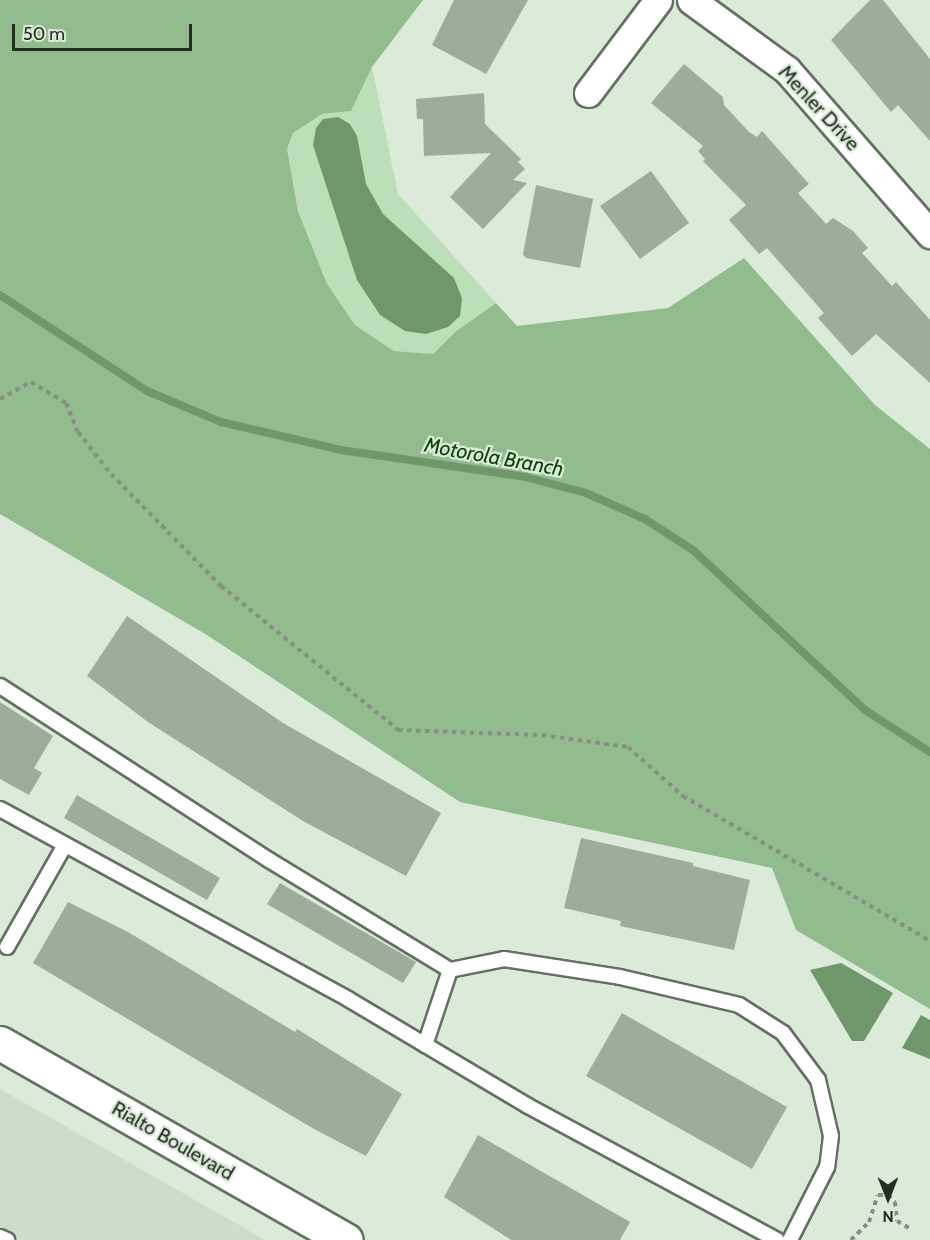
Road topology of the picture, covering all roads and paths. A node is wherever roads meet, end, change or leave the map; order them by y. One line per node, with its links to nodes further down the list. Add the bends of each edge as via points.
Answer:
1 (658, 0): 3 (street)
2 (691, 0): 4 (street, Menler Drive, via 786,70)
3 (588, 93)
4 (930, 234)
5 (0, 399): 9 (path, via 31,382 66,402 78,432 111,474 221,586 398,730 543,735 628,747 682,796)
6 (0, 686): 11 (lane, via 269,860)
7 (0, 809): 8 (lane)
8 (65, 845): 10 (lane); 13 (lane)
9 (930, 941)
10 (7, 948)
11 (450, 970): 13 (lane); 19 (lane, via 504,959 620,977 739,1005 783,1033 818,1080 831,1136 827,1167)
12 (0, 1043): 17 (street, Rialto Boulevard)
13 (425, 1045): 18 (lane, via 538,1112)
14 (911, 1229): 20 (path, via 897,1221 895,1202 878,1195 872,1205 872,1217)
15 (0, 1237): 16 (lane)
16 (7, 1240)
17 (346, 1240)
18 (777, 1240)
19 (790, 1240)
20 (851, 1240)

